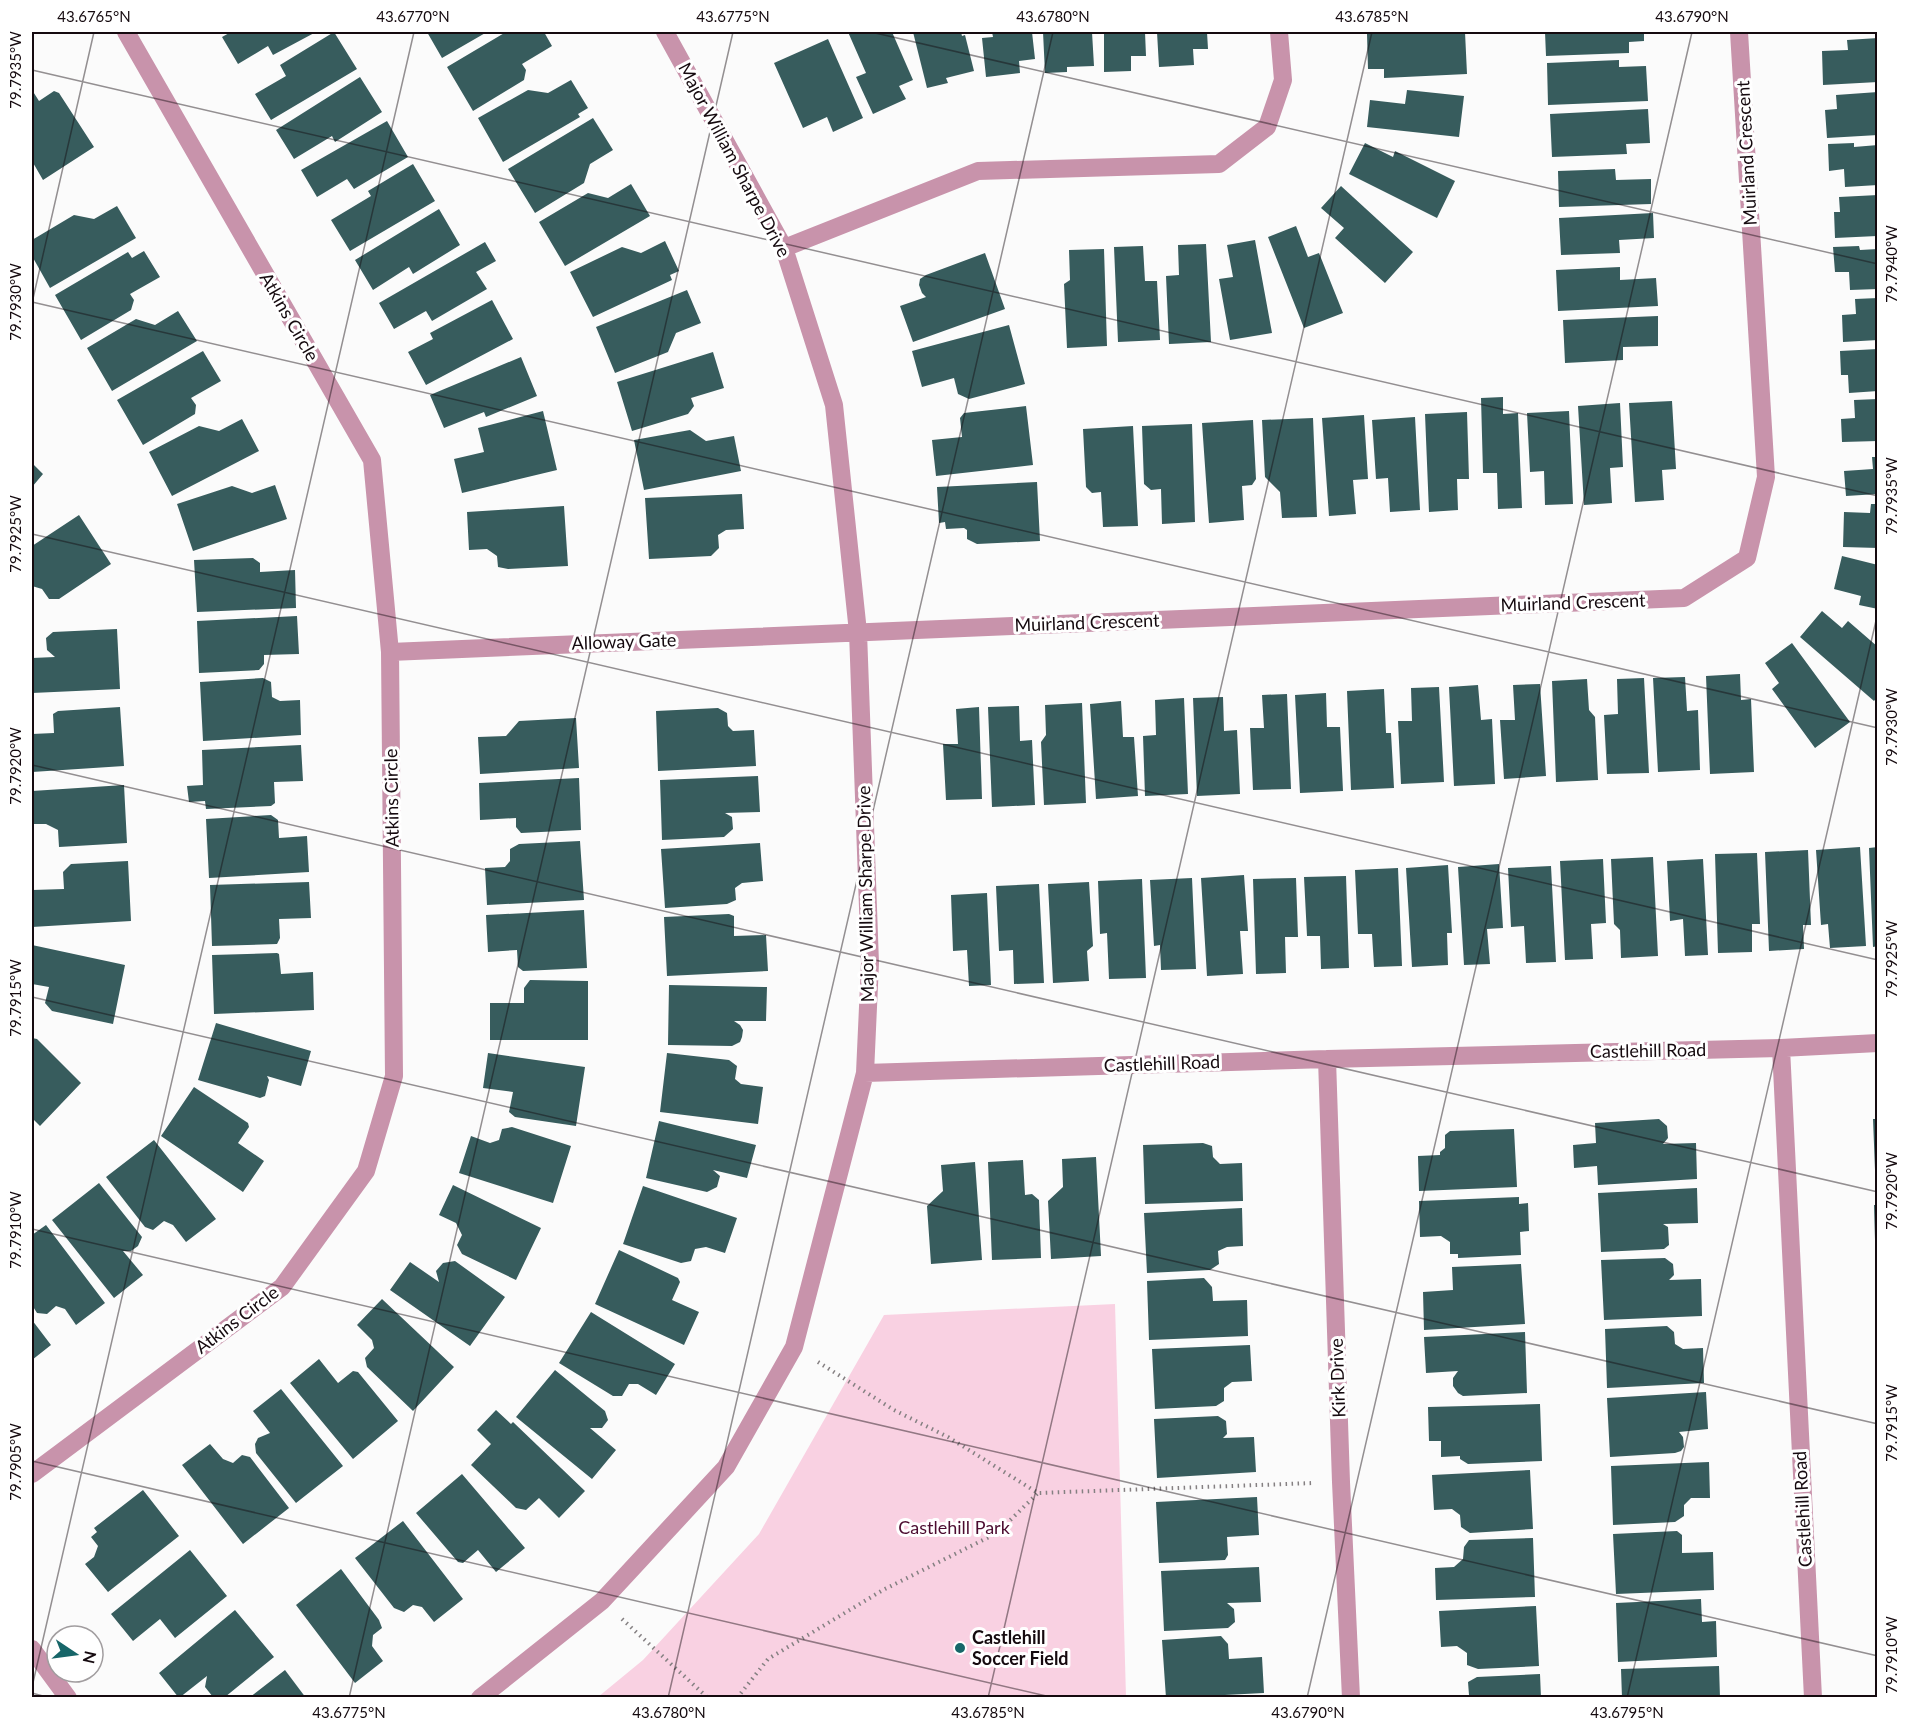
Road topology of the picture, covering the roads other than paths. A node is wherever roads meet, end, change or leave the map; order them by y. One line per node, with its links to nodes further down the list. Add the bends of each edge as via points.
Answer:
1 (126, 32): 7 (street, Atkins Circle, via 372,460)
2 (665, 32): 5 (street, Major William Sharpe Drive)
3 (1279, 32): 5 (street, via 1283,80 1267,127 1219,164 978,171)
4 (1740, 32): 6 (street, Muirland Crescent, via 1766,477 1747,558 1684,598)
5 (784, 248): 6 (street, Major William Sharpe Drive, via 834,405)
6 (858, 632): 7 (street, Alloway Gate); 11 (street, Major William Sharpe Drive, via 870,963)
7 (390, 652): 12 (street, Atkins Circle, via 394,1076 366,1171 282,1287)
8 (1878, 1043): 9 (street)
9 (1781, 1048): 10 (street, Castlehill Road); 17 (street, Castlehill Road)
10 (1327, 1059): 11 (street, Castlehill Road); 16 (street, Kirk Drive)
11 (865, 1073): 15 (street, Major William Sharpe Drive, via 794,1347 726,1467 602,1601)
12 (32, 1474)
13 (32, 1649): 14 (street)
14 (68, 1698)
15 (480, 1698)
16 (1351, 1698)
17 (1813, 1698)

